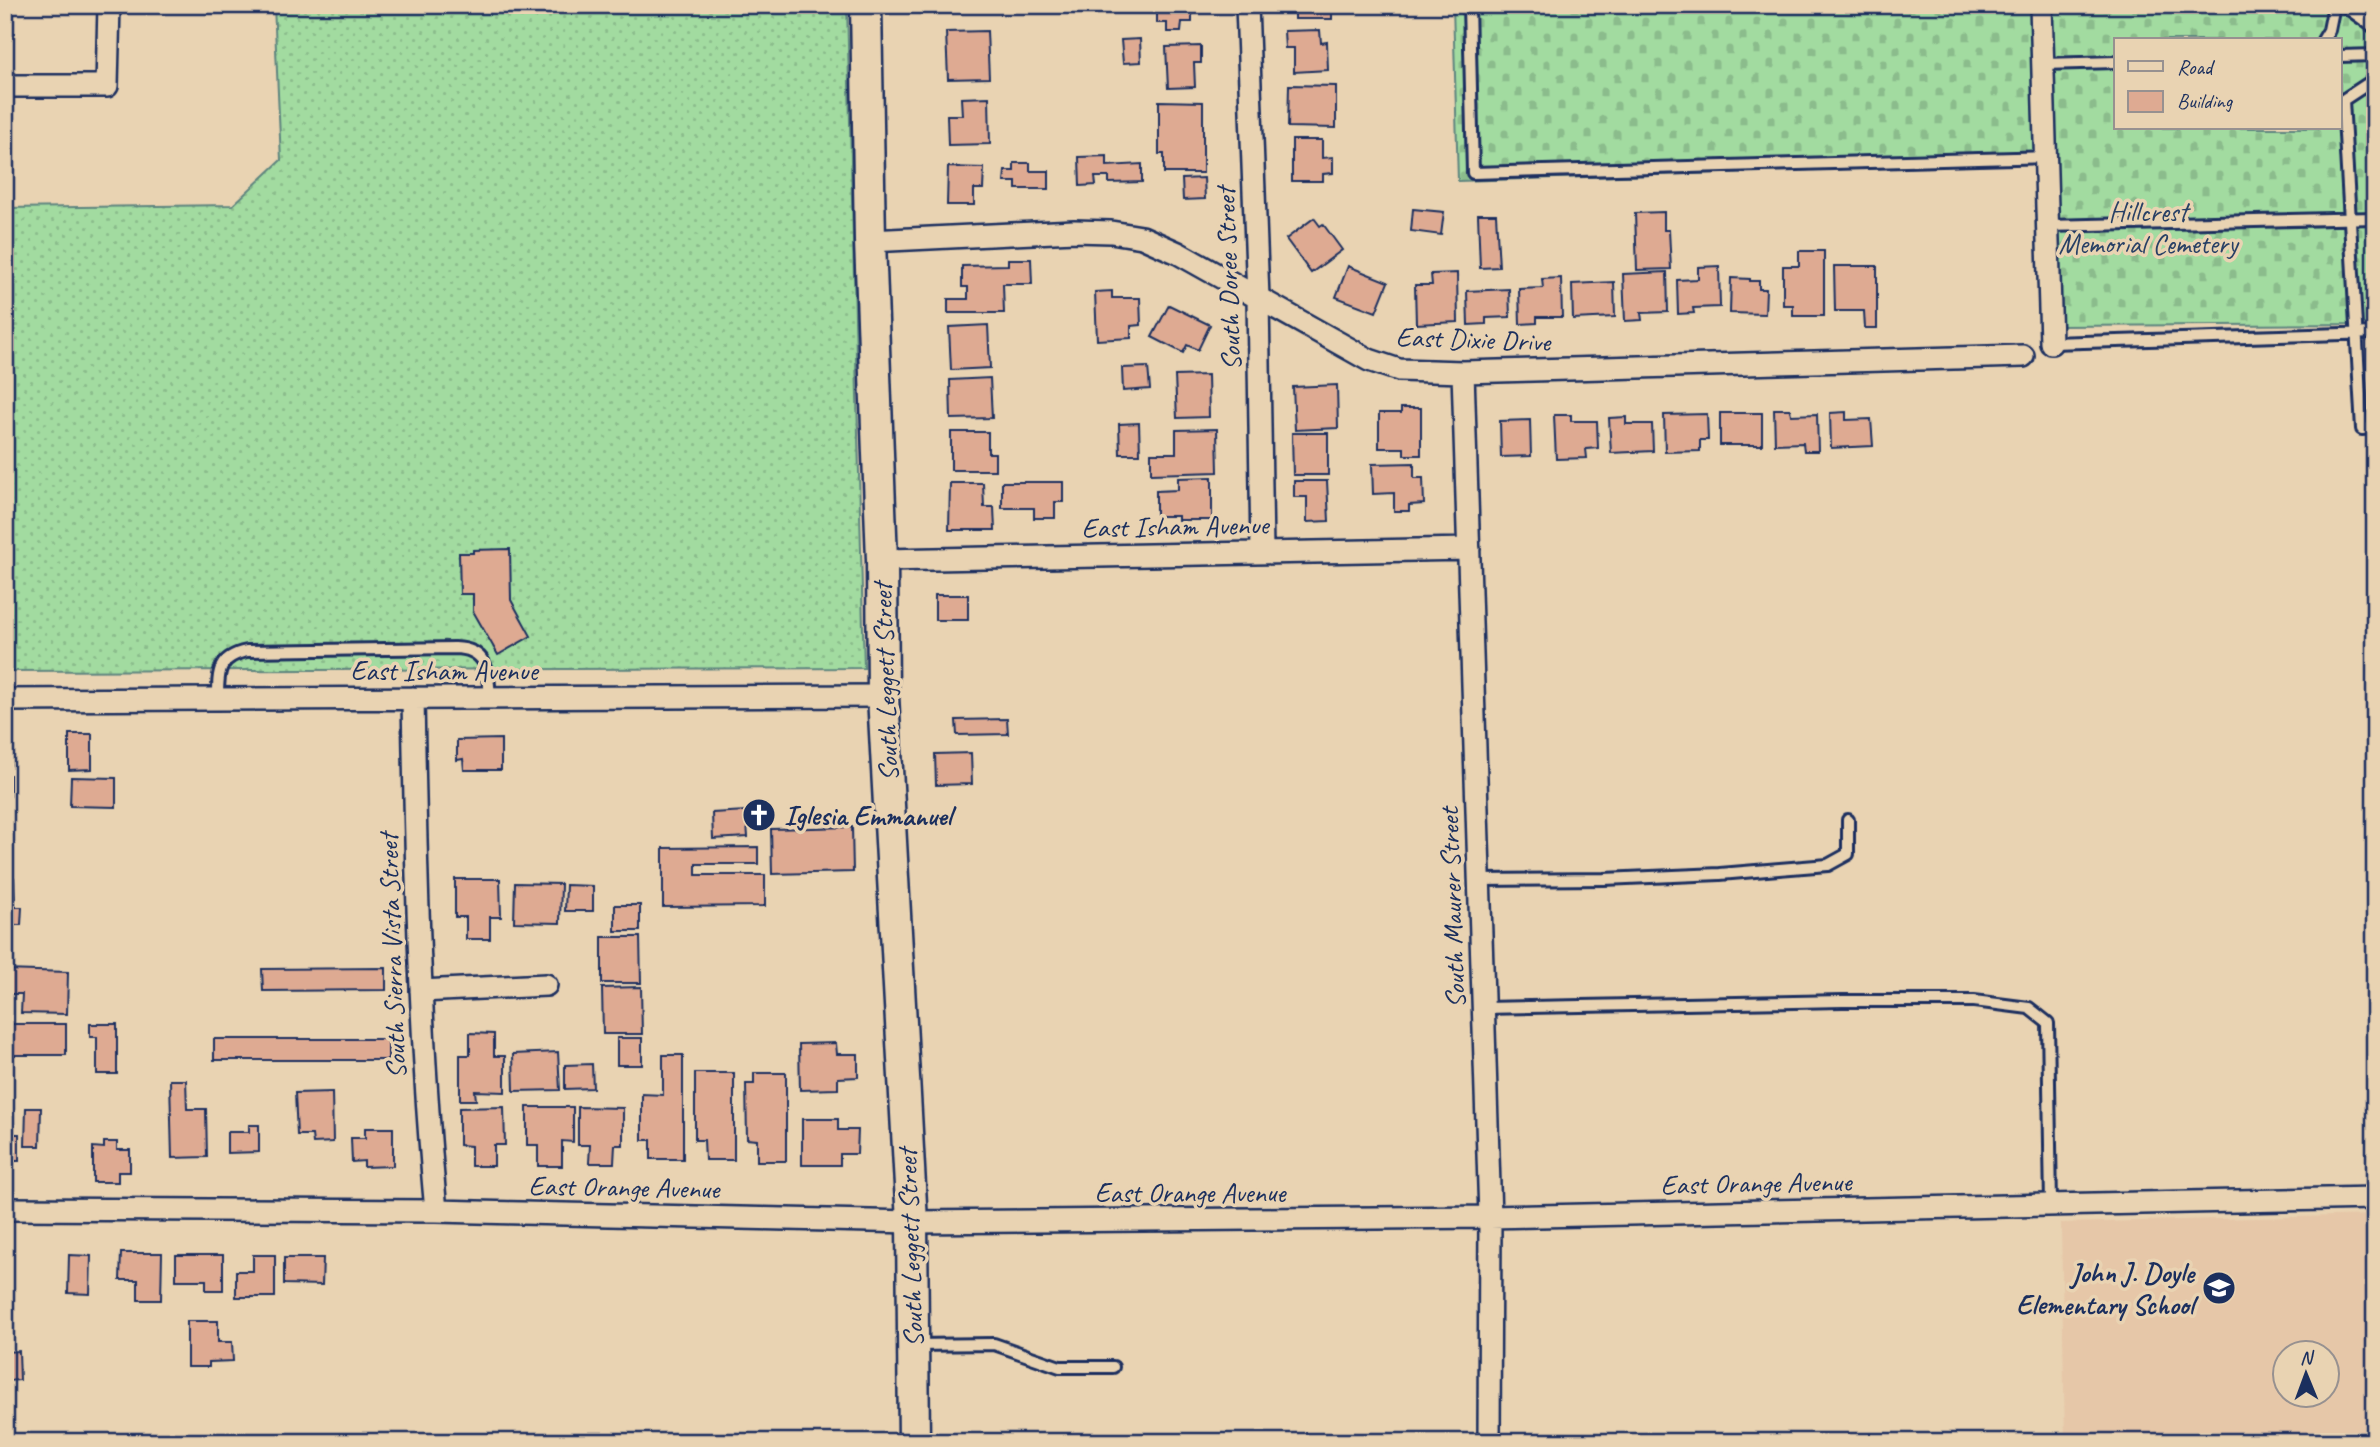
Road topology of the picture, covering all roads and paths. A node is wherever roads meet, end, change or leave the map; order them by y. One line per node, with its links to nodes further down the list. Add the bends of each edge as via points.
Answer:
1 (109, 5): 15 (street, via 107,86)
2 (866, 5): 22 (street, South Leggett Street)
3 (1247, 5): 23 (street, South Doree Street)
4 (1469, 5): 18 (lane, via 1473,173)
5 (2041, 5): 13 (street)
6 (2334, 5): 9 (lane)
7 (2343, 5): 8 (lane)
8 (2375, 28)
9 (2324, 38)
10 (2375, 55): 11 (lane)
11 (2342, 56)
12 (2114, 62): 13 (lane)
13 (2044, 64): 18 (street)
14 (2375, 79): 16 (lane)
15 (5, 86)
16 (2342, 97)
17 (2342, 115): 20 (lane)
18 (2047, 157): 21 (street)
19 (2375, 218): 20 (lane)
20 (2348, 219): 21 (lane); 25 (lane)
21 (2048, 226): 26 (street)
22 (870, 241): 23 (street, East Dixie Drive, via 1111,232 1142,237 1178,253); 32 (street, South Leggett Street)
23 (1258, 298): 28 (street, East Dixie Drive, via 1369,360 1399,370); 31 (street, South Doree Street)
24 (2375, 333): 25 (lane)
25 (2355, 334): 26 (lane); 29 (lane, via 2361,429)
26 (2051, 343)
27 (2023, 356): 28 (street, East Dixie Drive)
28 (1462, 372): 30 (street, South Maurer Street)
29 (2375, 429)
30 (1469, 549): 31 (street, East Isham Avenue); 39 (street, South Maurer Street)
31 (1262, 552): 32 (street, East Isham Avenue)
32 (882, 560): 33 (street, South Leggett Street)
33 (883, 696): 35 (street, East Isham Avenue); 48 (street, South Leggett Street)
34 (413, 698): 35 (street, East Isham Avenue); 36 (street, East Isham Avenue); 41 (street, South Sierra Vista Street)
35 (490, 698): 36 (lane, via 483,659 470,649 455,648 232,654 218,676)
36 (218, 699): 37 (street, East Isham Avenue)
37 (5, 700)
38 (1848, 820): 39 (lane, via 1848,854 1828,865 1604,879)
39 (1479, 880): 42 (street, South Maurer Street)
40 (546, 985): 41 (street)
41 (421, 991): 46 (street, South Sierra Vista Street)
42 (1483, 1008): 44 (lane, via 1856,1000 1974,1001 2029,1008 2048,1023); 47 (street, South Maurer Street)
43 (2375, 1198): 44 (street, East Orange Avenue)
44 (2051, 1205): 47 (street, East Orange Avenue)
45 (5, 1209): 46 (street, East Orange Avenue)
46 (436, 1211): 48 (street, East Orange Avenue)
47 (1490, 1217): 48 (street, East Orange Avenue); 52 (street, South Maurer Street)
48 (912, 1222): 49 (street, South Leggett Street)
49 (914, 1345): 50 (lane, via 994,1344 1060,1367); 51 (street, South Leggett Street)
50 (1113, 1367)
51 (914, 1442)
52 (1489, 1442)

